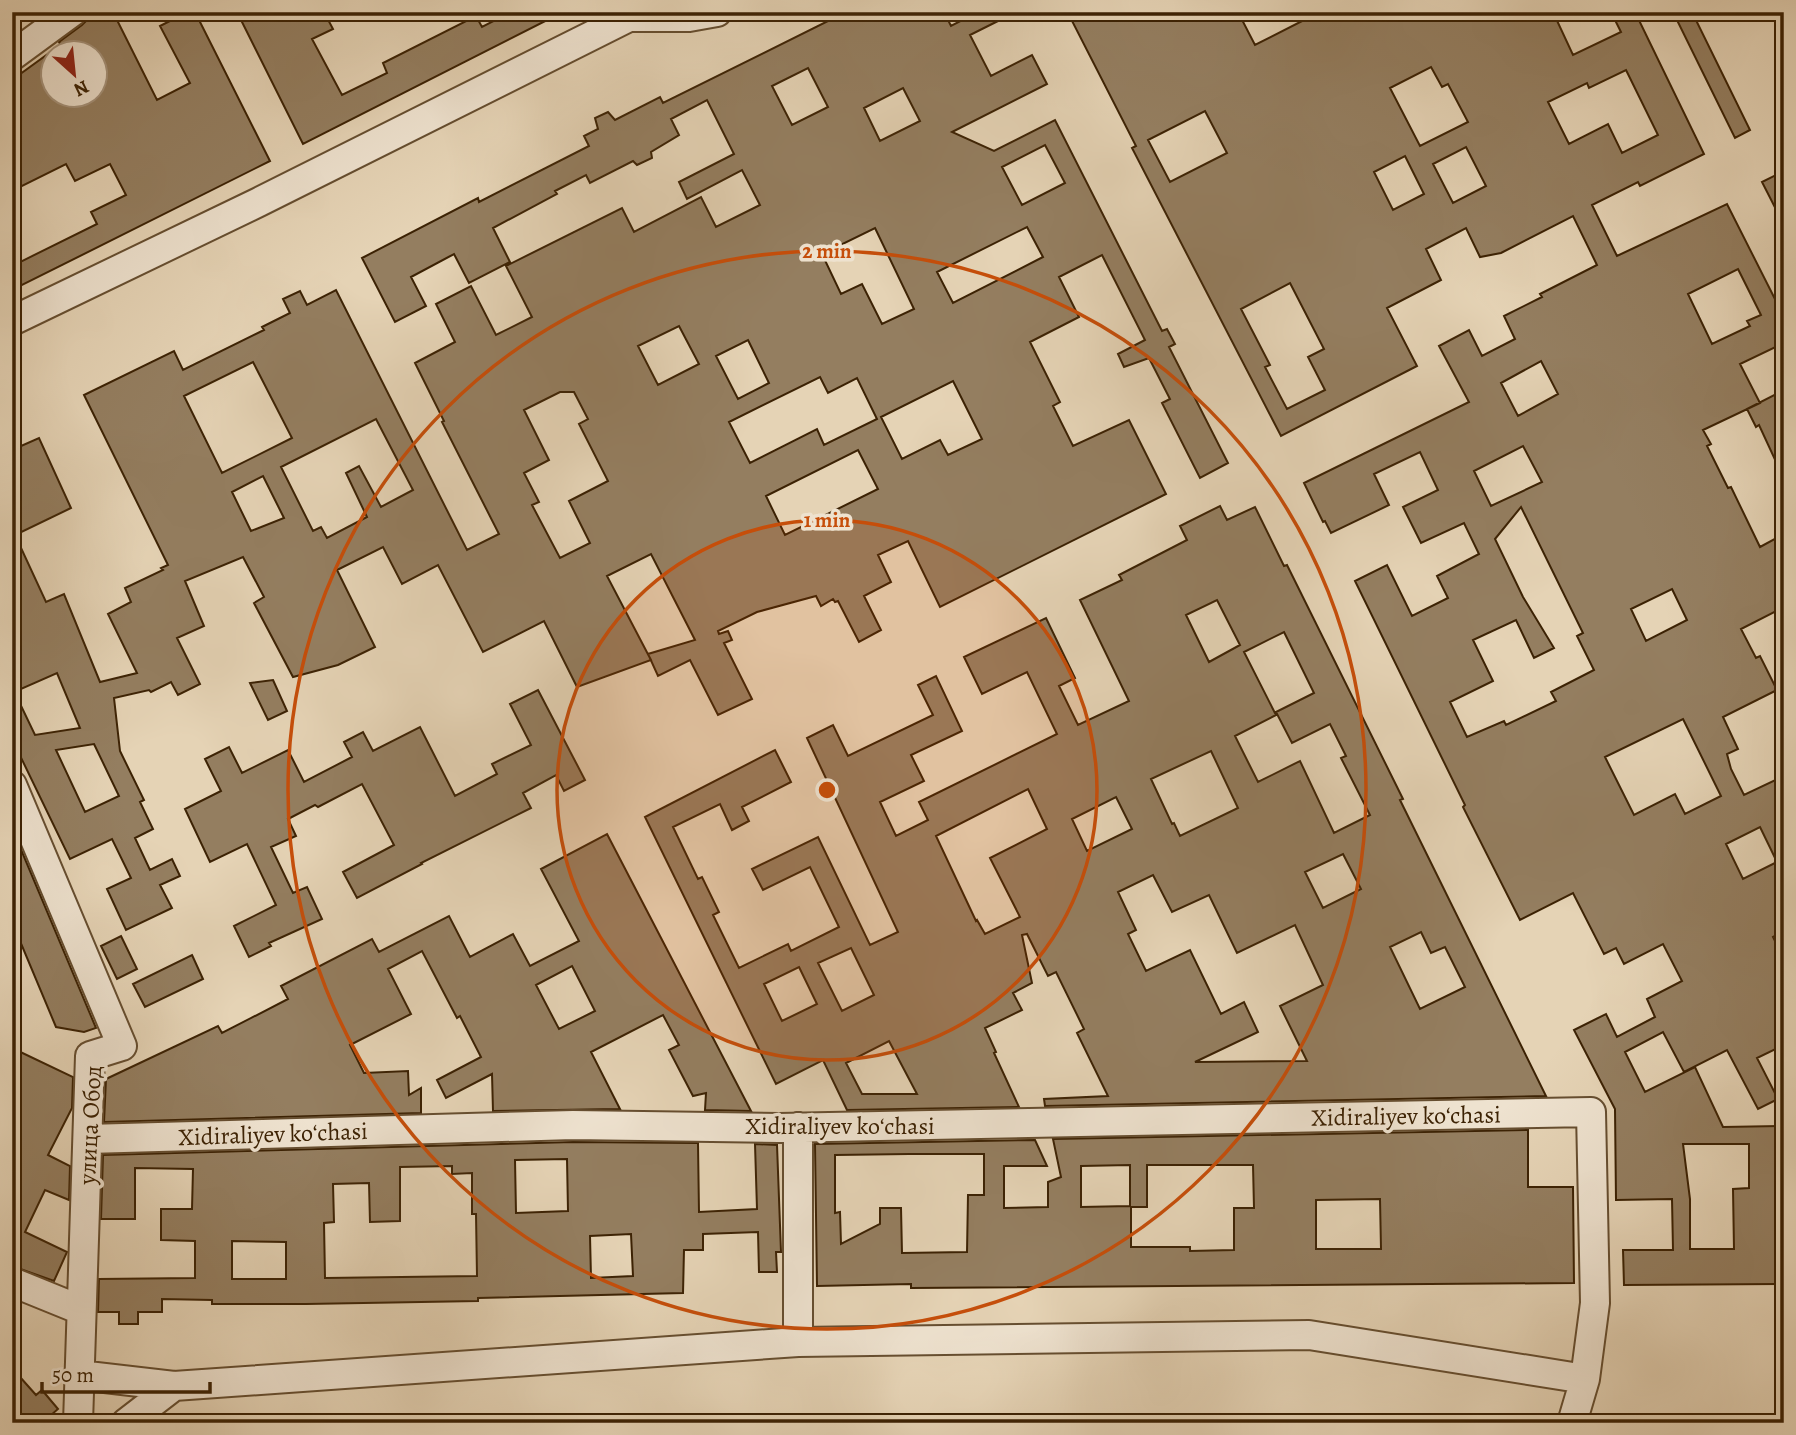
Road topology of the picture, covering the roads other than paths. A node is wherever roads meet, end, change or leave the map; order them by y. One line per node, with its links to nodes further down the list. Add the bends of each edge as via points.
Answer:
1 (72, 12): 3 (street)
2 (717, 12): 4 (street, via 629,17)
3 (12, 56)
4 (12, 321)
5 (12, 785): 7 (street, улица Обод, via 122,1046 90,1056)
6 (798, 1127): 7 (street, Xidiraliyev koʻchasi, via 573,1125); 10 (street); 12 (street, Xidiraliyev koʻchasi, via 1591,1112 1595,1303)
7 (88, 1139): 9 (street, улица Обод)
8 (12, 1282): 9 (street)
9 (81, 1310): 11 (street, улица Обод)
10 (798, 1342): 12 (street, via 1309,1335); 13 (street)
11 (79, 1375): 13 (street); 14 (street, улица Обод)
12 (1585, 1378): 16 (street)
13 (174, 1386): 15 (street)
14 (78, 1423)
15 (125, 1423)
16 (1572, 1423)

